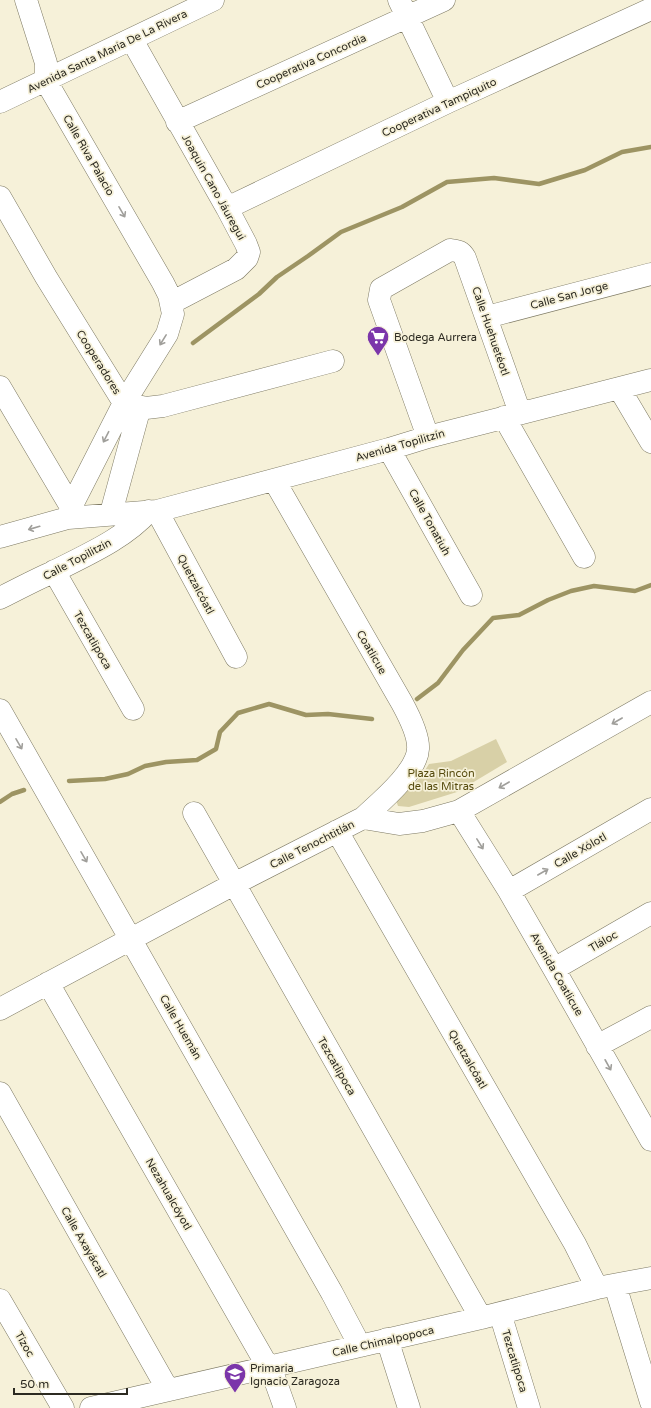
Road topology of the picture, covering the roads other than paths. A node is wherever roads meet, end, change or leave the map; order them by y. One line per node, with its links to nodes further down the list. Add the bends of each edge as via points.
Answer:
1 (26, 0): 8 (street, Calle Riva Palacio, via 46,63)
2 (213, 0): 4 (street, Avenida Santa María De La Rivera)
3 (444, 0): 5 (street, Cooperativa Concordia)
4 (185, 6): 7 (street, Avenida Santa María De La Rivera)
5 (403, 9): 10 (street); 11 (street, Cooperativa Concordia)
6 (651, 9): 10 (street, Cooperativa Tampiquito)
7 (132, 40): 8 (street, Avenida Santa María De La Rivera); 11 (street, Joaquín Cano Jáuregui)
8 (46, 81): 9 (street, Avenida Santa María De La Rivera); 15 (street, Calle Riva Palacio, one-way to 15, via 163,283)
9 (0, 102)
10 (448, 102): 13 (street, Cooperativa Tampiquito)
11 (177, 122): 13 (street, Joaquín Cano Jáuregui)
12 (0, 197): 21 (street, Cooperadores, via 46,277)
13 (227, 208): 15 (street, Joaquín Cano Jáuregui, via 246,244 249,252 247,258 236,269)
14 (651, 274): 16 (street, Calle San Jorge)
15 (171, 303): 21 (street, one-way to 21, via 173,314 167,334)
16 (487, 317): 22 (street, Calle Huehuetéotl); 23 (street, Calle Huehuetéotl, via 465,258 458,251 450,250 381,289 379,300)
17 (333, 361): 21 (street, via 163,406 152,408)
18 (651, 380): 20 (street, Avenida Topilitzín)
19 (0, 387): 28 (street)
20 (619, 388): 22 (street, Avenida Topilitzín); 24 (street)
21 (132, 405): 28 (street, one-way to 28); 29 (street)
22 (512, 415): 23 (street, Avenida Topilitzín); 31 (street, Calle Huehuetéotl)
23 (428, 437): 25 (street, Avenida Topilitzín)
24 (651, 442)
25 (389, 449): 26 (street, Avenida Topilitzín); 33 (street, Calle Tonatiuh)
26 (274, 480): 27 (street, Avenida Topilitzín); 42 (street, Coatlicue, via 402,702 414,730 418,749 415,761 397,785)
27 (153, 511): 29 (street, Avenida Topilitzín); 32 (street, Calle Topilitzin, via 116,538); 35 (street, Quetzalcóatl)
28 (70, 512): 29 (street, Avenida Topilitzín); 30 (street, Avenida Topilitzín, one-way to 30)
29 (111, 514)
30 (0, 537)
31 (584, 557)
32 (54, 571): 34 (street, Calle Topilitzin); 37 (street, Tezcatlipoca)
33 (471, 595)
34 (0, 598)
35 (236, 657)
36 (651, 702): 40 (street, Calle Tenochtitlán, one-way to 40)
37 (133, 709)
38 (0, 710): 47 (street, Calle Huemán, one-way to 47)
39 (651, 809): 45 (street, Calle Xólotl, one-way to 39)
40 (459, 811): 42 (street, Calle Tenochtitlán, via 423,821 399,824); 45 (street, Avenida Coatlicue, one-way to 45)
41 (194, 813): 44 (street, Tezcatlipoca)
42 (363, 818): 43 (street, Calle Tenochtitlán)
43 (337, 831): 44 (street, Calle Tenochtitlán); 56 (street, Quetzalcóatl, via 575,1244)
44 (234, 884): 47 (street, Calle Tenochtitlán); 58 (street, Tezcatlipoca)
45 (509, 891): 48 (street, Avenida Coatlicue)
46 (651, 913): 48 (street, Tláloc)
47 (131, 939): 49 (street, Calle Tenochtitlán); 60 (street, Calle Huemán)
48 (554, 969): 52 (street, Avenida Coatlicue)
49 (48, 983): 50 (street, Calle Tenochtitlán); 61 (street, Nezahualcóyotl)
50 (0, 1009)
51 (651, 1017): 52 (street)
52 (598, 1046): 54 (street, Avenida Coatlicue, one-way to 54)
53 (0, 1093): 62 (street, Calle Axayácatl)
54 (648, 1130)
55 (651, 1278): 56 (street, Calle Chimalpopoca)
56 (606, 1287): 58 (street, Calle Chimalpopoca); 63 (street, Quetzalcóatl)
57 (0, 1300): 64 (street, Tízoc)
58 (491, 1316): 59 (street, Calle Chimalpopoca); 68 (street, Tezcatlipoca)
59 (387, 1339): 60 (street, Calle Chimalpopoca); 67 (street)
60 (360, 1346): 61 (street, Calle Chimalpopoca)
61 (268, 1367): 62 (street, Calle Chimalpopoca); 66 (street, Nezahualcóyotl)
62 (168, 1390): 65 (street, Calle Chimalpopoca)
63 (651, 1402)
64 (63, 1408)
65 (91, 1408)
66 (285, 1408)
67 (409, 1408)
68 (529, 1408)

